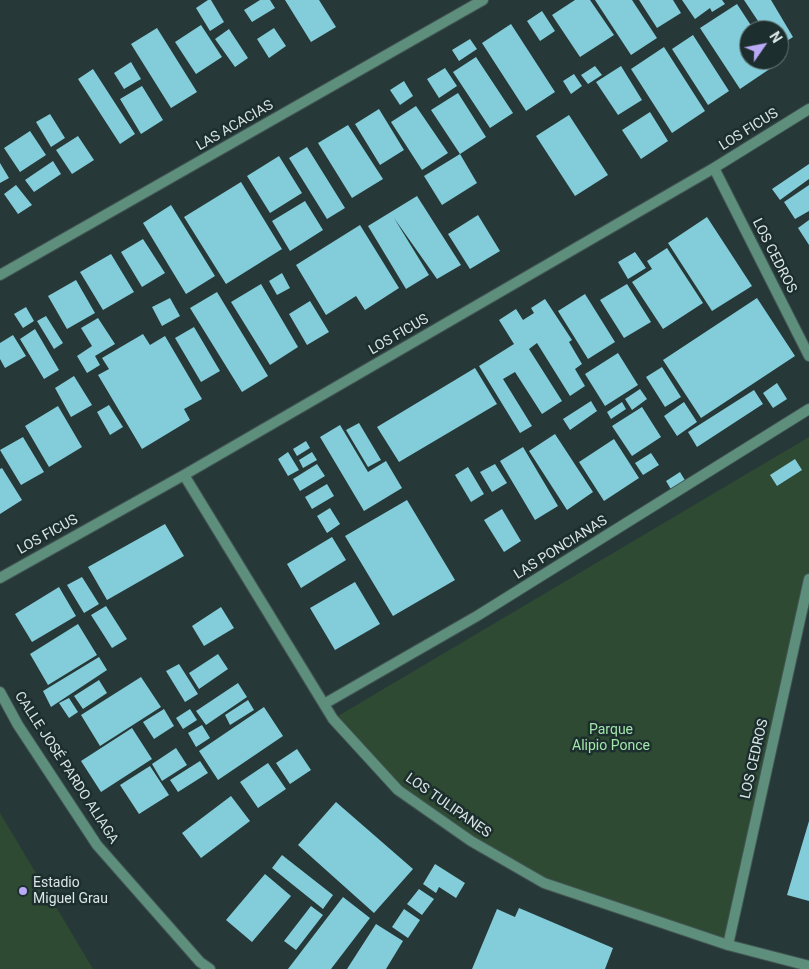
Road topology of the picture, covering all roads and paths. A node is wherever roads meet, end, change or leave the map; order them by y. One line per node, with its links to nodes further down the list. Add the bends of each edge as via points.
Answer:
1 (483, 0): 4 (street, LAS ACACIAS)
2 (809, 109): 3 (street, LOS FICUS)
3 (714, 168): 5 (street, LOS CEDROS); 7 (street, LOS FICUS)
4 (0, 276)
5 (809, 356)
6 (809, 409): 11 (street, LAS PONCIANAS, via 477,616)
7 (184, 475): 8 (street, LOS FICUS); 11 (street, LOS TULIPANES)
8 (0, 578)
9 (809, 579): 12 (street, LOS CEDROS)
10 (0, 692): 14 (street, CALLE JOSÉ PARDO ALIAGA, via 97,845 200,962)
11 (324, 704): 12 (street, LOS TULIPANES, via 333,719 398,790 471,841 544,883)
12 (728, 945): 13 (street, LOS TULIPANES)
13 (809, 966)
14 (210, 969)

